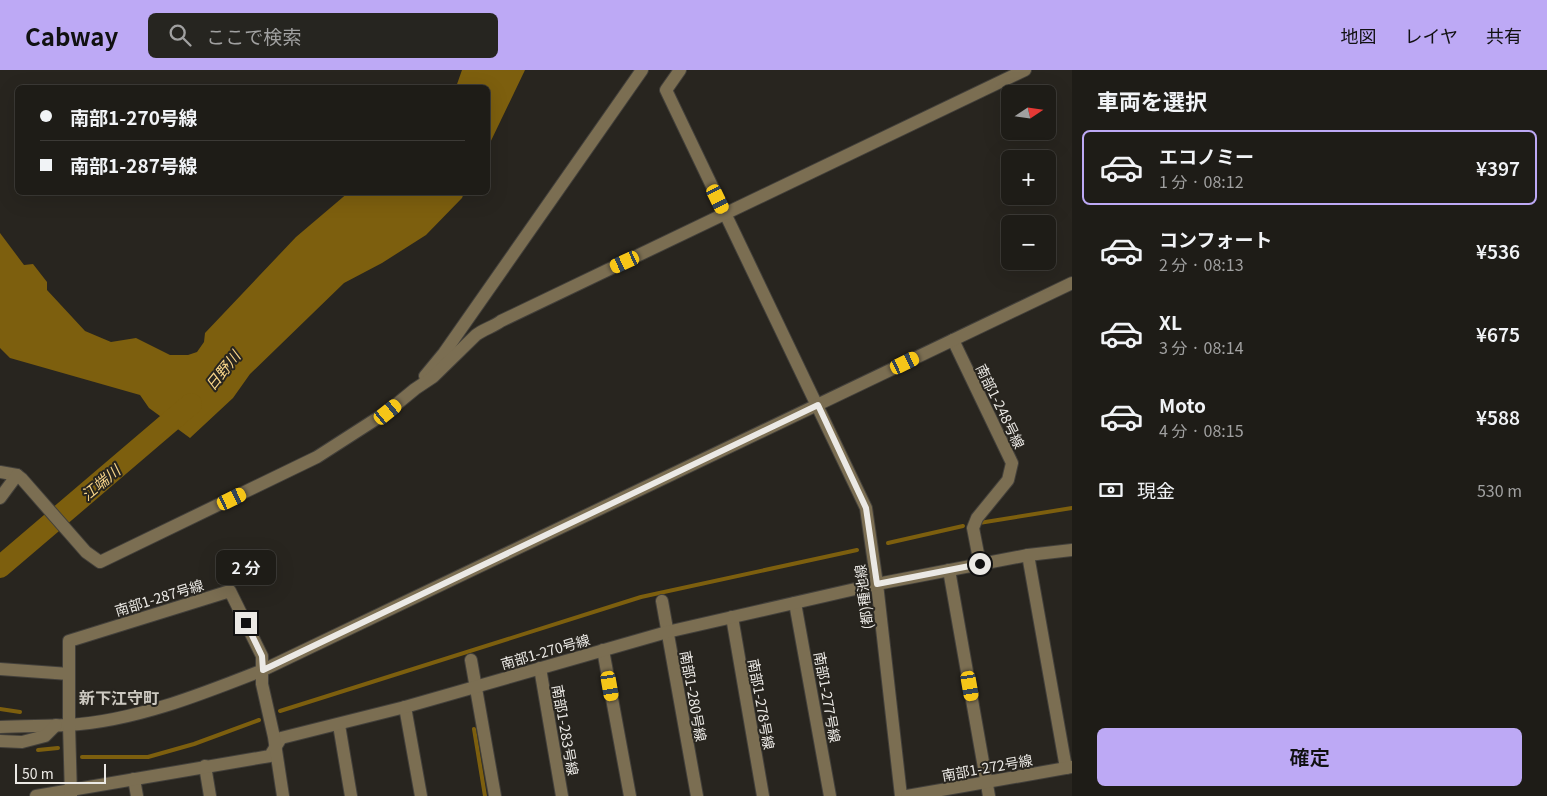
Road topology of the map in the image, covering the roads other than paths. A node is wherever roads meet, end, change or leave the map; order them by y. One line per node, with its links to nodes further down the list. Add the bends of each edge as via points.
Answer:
1 (642, 70): 7 (street)
2 (680, 70): 4 (street, (都)種池線, via 666,90)
3 (1025, 70): 4 (street)
4 (725, 214): 7 (street, via 484,330 434,378); 8 (street, (都)種池線)
5 (1072, 283): 6 (street)
6 (953, 340): 8 (street); 14 (street, 南部1-248号線, via 1012,463 1008,480 972,528)
7 (415, 389): 10 (street, via 388,412 317,457 100,562 86,552)
8 (818, 405): 16 (street, (都)種池線, via 866,508); 25 (street)
9 (0, 472): 10 (street)
10 (16, 475): 11 (street)
11 (0, 498)
12 (1072, 550): 13 (street, 南部1-270号線)
13 (1028, 555): 14 (street, 南部1-270号線); 36 (street)
14 (980, 564): 15 (street, 南部1-270号線)
15 (949, 570): 16 (street, 南部1-270号線); 38 (street)
16 (877, 584): 18 (street, 南部1-270号線); 52 (street, (都)種池線)
17 (662, 601): 20 (street, 南部1-280号線)
18 (795, 603): 19 (street, 南部1-270号線); 51 (street, 南部1-277号線)
19 (732, 617): 20 (street, 南部1-270号線); 50 (street, 南部1-278号線)
20 (668, 632): 21 (street, 南部1-270号線); 49 (street, 南部1-280号線)
21 (603, 650): 23 (street, 南部1-270号線); 48 (street)
22 (471, 660): 27 (street)
23 (540, 668): 27 (street, 南部1-270号線); 47 (street, 南部1-283号線)
24 (0, 669): 26 (street)
25 (263, 670): 26 (street, 南部1-287号線, via 262,656 230,591 69,641); 30 (street, via 166,706); 34 (street, 南部1-287号線, via 262,684)
26 (68, 674): 30 (street, 南部1-287号線)
27 (476, 687): 28 (street, 南部1-270号線); 46 (street)
28 (405, 707): 31 (street, 南部1-270号線); 45 (street)
29 (56, 725): 30 (street); 32 (street); 33 (street, via 45,736 22,742)
30 (69, 725): 39 (street, 南部1-287号線)
31 (339, 725): 34 (street, 南部1-270号線, via 281,738); 44 (street)
32 (0, 727)
33 (0, 741)
34 (275, 748): 35 (street, 南部1-270号線, via 270,756); 43 (street, 南部1-287号線)
35 (205, 766): 37 (street, 南部1-270号線); 42 (street)
36 (1069, 768): 38 (street, 南部1-272号線)
37 (134, 779): 39 (street, 南部1-270号線); 41 (street)
38 (987, 782): 53 (street, 南部1-272号線); 54 (street)
39 (71, 793): 40 (street, 南部1-270号線)
40 (36, 796)
41 (137, 796)
42 (210, 796)
43 (283, 796)
44 (351, 796)
45 (421, 796)
46 (495, 796)
47 (562, 796)
48 (630, 796)
49 (696, 796)
50 (763, 796)
51 (830, 796)
52 (901, 796)
53 (907, 796)
54 (989, 796)

